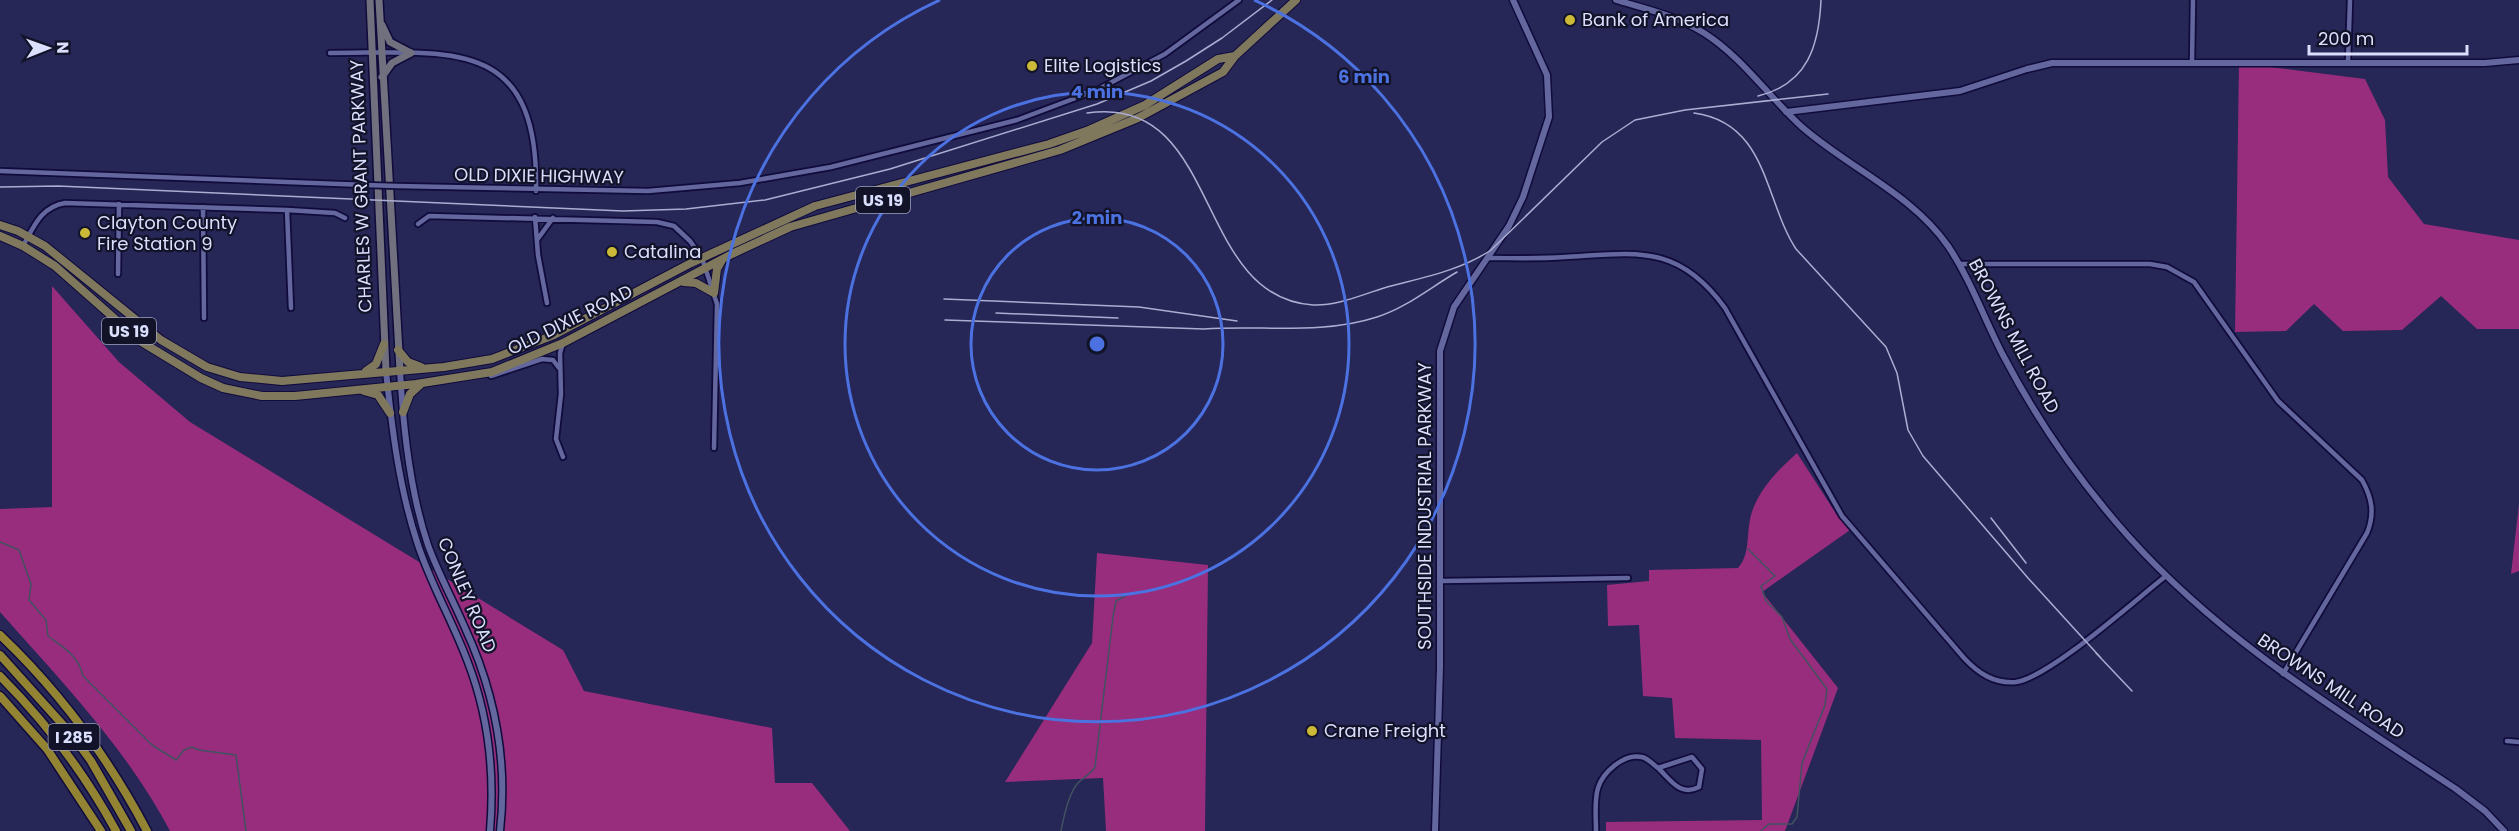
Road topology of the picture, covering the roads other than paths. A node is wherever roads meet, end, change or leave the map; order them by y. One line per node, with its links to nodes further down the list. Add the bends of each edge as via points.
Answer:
1 (369, 0): 11 (main road, CHARLES W GRANT PARKWAY)
2 (379, 0): 9 (main road, CHARLES W GRANT PARKWAY)
3 (1239, 0): 21 (street, OLD DIXIE HIGHWAY, via 1165,54 1126,76 1017,120 865,160 740,183 648,191)
4 (1296, 0): 14 (main road, US 19)
5 (1513, 0): 35 (street, SOUTHSIDE INDUSTRIAL PARKWAY, via 1548,75 1549,117 1521,200)
6 (1616, 0): 19 (street, BROWNS MILL ROAD, via 1670,16 1705,33 1724,47)
7 (2193, 0): 16 (street)
8 (2350, 0): 17 (street)
9 (380, 19): 12 (main road, CHARLES W GRANT PARKWAY); 13 (main road, via 390,42)
10 (330, 53): 11 (street)
11 (370, 53): 12 (street); 45 (main road, CHARLES W GRANT PARKWAY)
12 (381, 53): 13 (street); 18 (main road, CHARLES W GRANT PARKWAY)
13 (411, 53): 18 (main road, via 392,63); 21 (street, via 471,59 492,70 514,90 531,127)
14 (1235, 56): 34 (main road, OLD DIXIE ROAD / US 19, via 1218,59 1145,105 1069,137 815,206); 36 (main road, OLD DIXIE ROAD / US 19, via 1223,72 1160,107 1069,147 805,222)
15 (2519, 60): 17 (street)
16 (2192, 62): 17 (street); 19 (street, via 2052,63 1960,92)
17 (2348, 63)
18 (382, 77): 47 (main road, CHARLES W GRANT PARKWAY)
19 (1786, 112): 37 (street, BROWNS MILL ROAD, via 1919,213)
20 (0, 171): 21 (street, OLD DIXIE HIGHWAY, bridge)
21 (536, 191)
22 (119, 204): 23 (street); 31 (street, via 56,204 43,213); 39 (street)
23 (203, 207): 24 (street); 44 (street)
24 (287, 210): 25 (street, via 334,213); 43 (street)
25 (345, 218)
26 (535, 218): 27 (street); 28 (street, via 429,216); 32 (street)
27 (554, 218): 32 (street); 34 (street, via 670,224)
28 (418, 224)
29 (0, 225): 31 (main road, OLD DIXIE ROAD)
30 (0, 236): 33 (main road, OLD DIXIE ROAD / US 19)
31 (28, 236): 33 (street); 52 (main road, OLD DIXIE ROAD, via 161,340 207,367 272,381)
32 (537, 240): 42 (street)
33 (23, 246): 57 (main road, OLD DIXIE ROAD / US 19, via 55,267 140,341 223,388 280,397)
34 (702, 258): 38 (street); 49 (main road, OLD DIXIE ROAD / US 19, via 532,345 492,358)
35 (1487, 258): 62 (street, via 1639,253 1671,261 1700,279 1725,308 1842,516 1964,658 1987,677 2014,682 2040,674); 64 (street, SOUTHSIDE INDUSTRIAL PARKWAY, via 1454,307 1440,351)
36 (723, 259): 38 (main road, OLD DIXIE ROAD / US 19); 41 (main road, via 717,268)
37 (1959, 264): 62 (street, BROWNS MILL ROAD, via 2005,359 2048,432 2102,506); 67 (street, via 2150,264 2183,273 2203,291 2278,400 2362,480 2370,493 2373,516 2367,533)
38 (705, 269): 40 (main road, OLD DIXIE ROAD / US 19); 41 (street)
39 (118, 274)
40 (680, 282): 41 (main road, via 693,282); 46 (main road, OLD DIXIE ROAD / US 19)
41 (714, 292): 60 (street, via 718,348)
42 (547, 303)
43 (291, 308)
44 (204, 318)
45 (384, 344): 51 (main road, CHARLES W GRANT PARKWAY); 52 (main road, via 376,364)
46 (563, 344): 48 (street); 53 (main road, OLD DIXIE ROAD / US 19, via 519,363)
47 (398, 350): 49 (main road, via 408,362); 50 (main road, CHARLES W GRANT PARKWAY)
48 (559, 368): 53 (street, via 548,358 492,376); 61 (street, via 561,394 556,439)
49 (426, 369): 50 (main road, OLD DIXIE ROAD / US 19)
50 (400, 370): 51 (main road, OLD DIXIE ROAD / US 19); 55 (street, CONLEY ROAD)
51 (386, 371): 52 (main road, OLD DIXIE ROAD); 56 (street, CONLEY ROAD)
52 (360, 374)
53 (466, 376): 54 (main road, OLD DIXIE ROAD / US 19)
54 (422, 383): 55 (main road, OLD DIXIE ROAD / US 19); 58 (main road, via 410,394)
55 (400, 386): 56 (main road, OLD DIXIE ROAD / US 19); 58 (street, CONLEY ROAD)
56 (387, 387): 57 (main road, OLD DIXIE ROAD / US 19); 59 (street, CONLEY ROAD)
57 (359, 390): 59 (main road, via 378,396)
58 (403, 412): 78 (street, CONLEY ROAD, via 427,542 478,660 493,709 501,758)
59 (390, 413): 77 (street, CONLEY ROAD, via 414,534 468,661 483,709 493,776)
60 (714, 448)
61 (563, 457)
62 (2166, 576): 67 (street, BROWNS MILL ROAD, via 2226,631)
63 (1628, 578): 64 (street)
64 (1440, 581): 79 (street, SOUTHSIDE INDUSTRIAL PARKWAY)
65 (0, 635): 76 (highway, via 45,680 87,732)
66 (0, 655): 75 (highway, I 285, via 72,735)
67 (2283, 674): 81 (street, BROWNS MILL ROAD, via 2456,789)
68 (0, 676): 74 (highway, I 285, via 69,756)
69 (0, 696): 73 (highway, via 50,754)
70 (2507, 741): 71 (street)
71 (2519, 742)
72 (1658, 768): 72 (street, via 1681,790 1699,786 1702,778 1702,769 1692,757); 80 (street, via 1642,757 1626,758 1611,768 1597,790)
73 (101, 831)
74 (116, 831)
75 (130, 831)
76 (147, 831)
77 (490, 831)
78 (500, 831)
79 (1435, 831)
80 (1596, 831)
81 (2504, 831)

